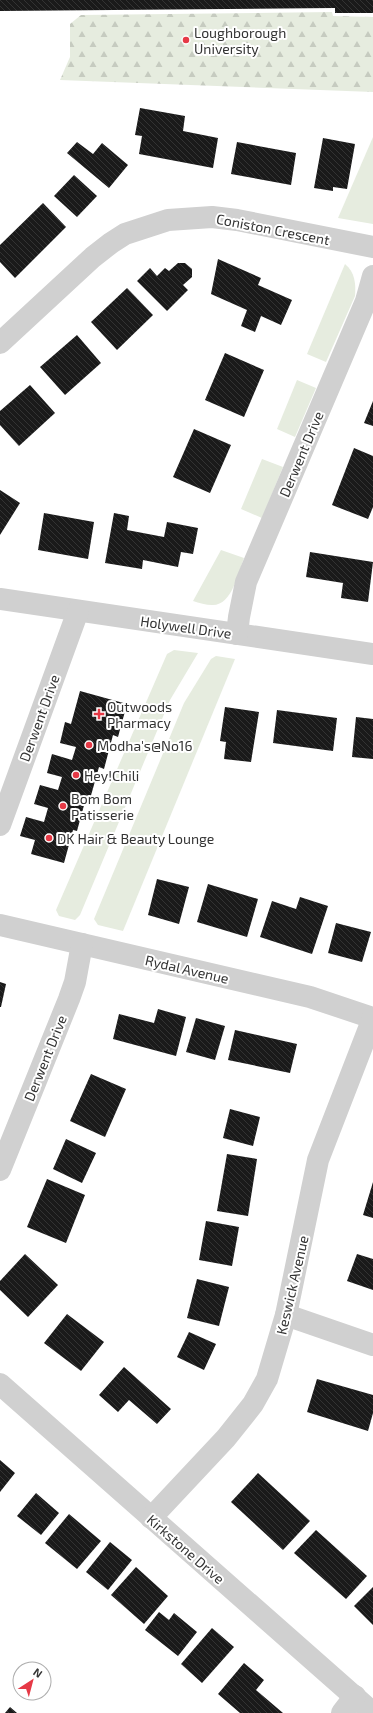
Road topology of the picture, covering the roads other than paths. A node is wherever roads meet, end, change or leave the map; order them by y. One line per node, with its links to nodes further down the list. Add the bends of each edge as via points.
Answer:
1 (373, 247): 3 (street, Coniston Crescent, via 237,220 212,217 168,220 125,234 111,243)
2 (373, 276): 6 (street, Derwent Drive, via 366,301 246,582)
3 (0, 342)
4 (0, 599): 5 (street, Holywell Drive)
5 (78, 611): 6 (street, Holywell Drive); 8 (street, Derwent Drive)
6 (237, 634): 7 (street, Holywell Drive)
7 (373, 654)
8 (0, 825)
9 (0, 925): 10 (street, Rydal Avenue)
10 (82, 944): 11 (street, Rydal Avenue, via 310,997); 12 (street, Derwent Drive, via 69,999)
11 (373, 1018): 13 (street, Keswick Avenue, via 318,1160)
12 (0, 1170)
13 (286, 1315): 14 (street); 16 (street, Keswick Avenue, via 267,1379 252,1404 226,1438)
14 (373, 1345)
15 (0, 1384): 16 (street, Kirkstone Drive)
16 (151, 1518): 17 (street, Kirkstone Drive)
17 (349, 1705): 18 (street, Kirkstone Drive)
18 (373, 1713)

